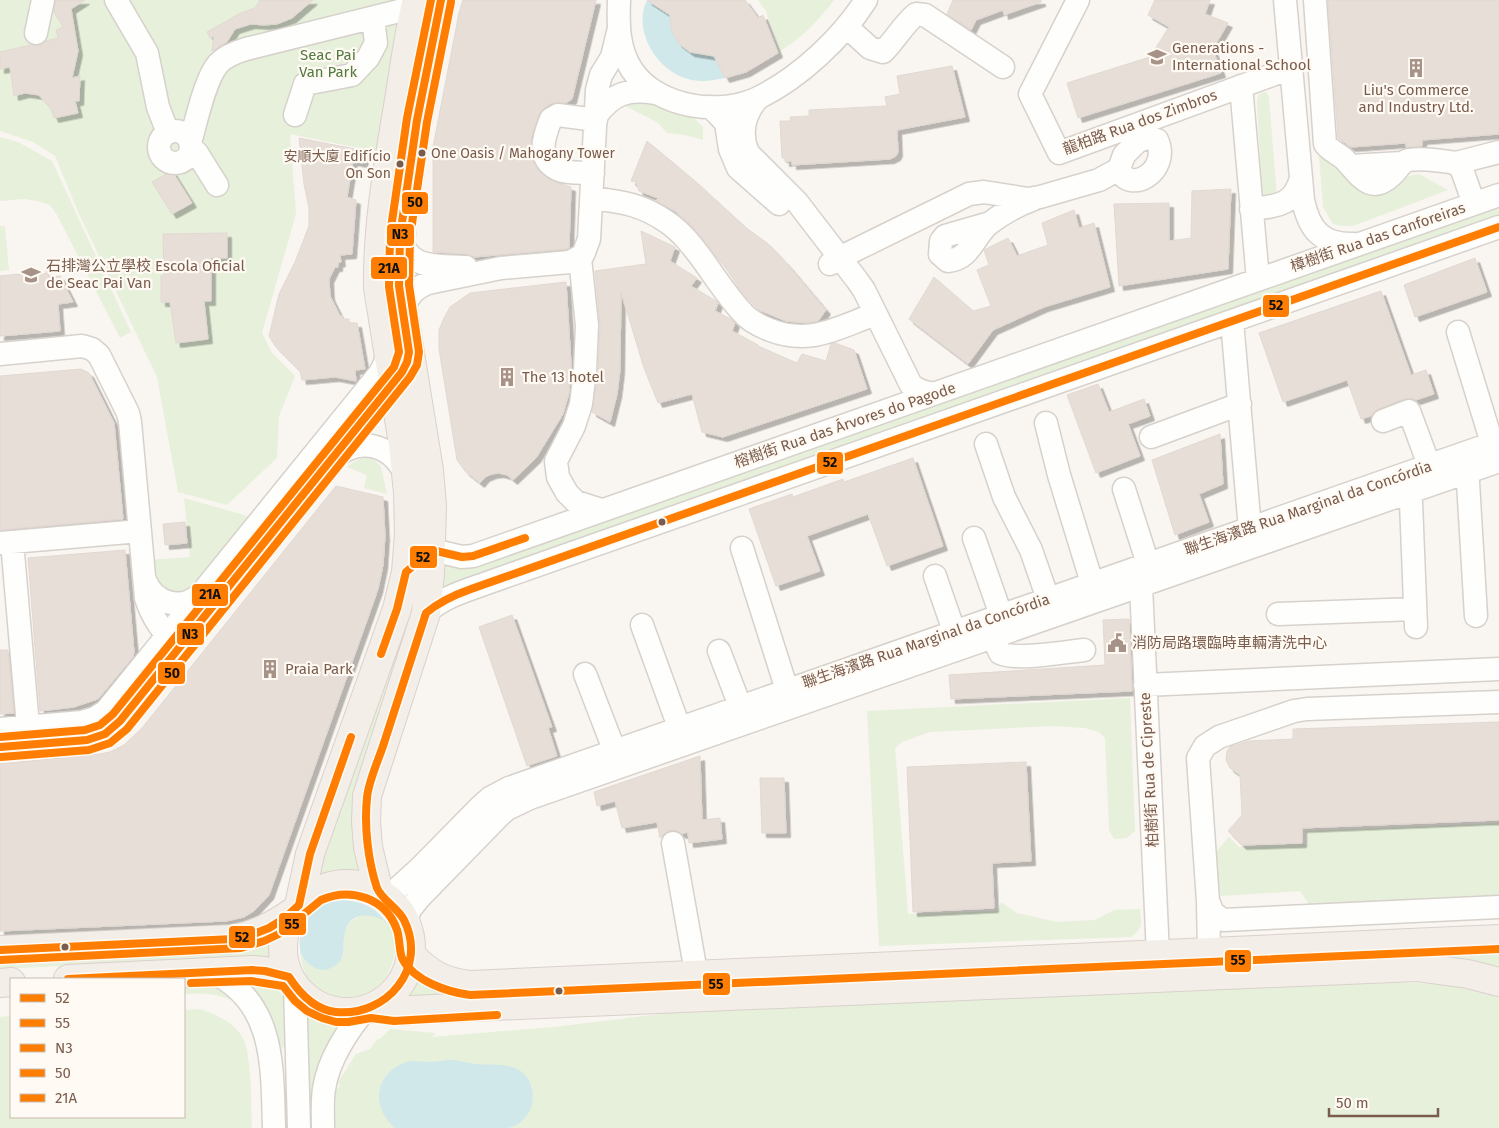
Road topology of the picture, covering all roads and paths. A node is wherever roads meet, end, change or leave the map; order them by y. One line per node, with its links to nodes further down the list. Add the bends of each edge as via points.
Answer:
1 (42, 0): 12 (street)
2 (116, 0): 21 (street, via 146,53 158,107 168,133 160,140 159,151 169,162 179,163 188,157)
3 (441, 0): 33 (main road, via 417,120)
4 (618, 0): 11 (street)
5 (866, 0): 10 (street)
6 (1078, 0): 15 (street, 龍柏路 Rua dos Zimbros, via 1030,94 1059,153)
7 (1285, 0): 14 (street)
8 (1315, 0): 23 (street, via 1325,144 1331,152 1351,166 1410,160)
9 (397, 8): 19 (street, via 368,58 352,75 305,84); 21 (street, via 231,54 218,64 210,78); 43 (main road, via 386,176 379,231 378,288)
10 (847, 26): 13 (street, via 870,48 883,52 910,19 916,14 924,15); 17 (street, via 801,70)
11 (619, 28): 16 (street, via 621,47 632,70); 20 (street, via 612,58 598,85)
12 (36, 33)
13 (1003, 67)
14 (1291, 68): 15 (street, 龍柏路 Rua dos Zimbros); 26 (street)
15 (1241, 86): 31 (street)
16 (655, 93): 18 (street, via 684,104); 20 (street, via 632,91 617,95 605,104)
17 (758, 98): 18 (street); 36 (street, via 746,114 743,126 748,153 797,202)
18 (711, 107): 36 (street, via 726,123 730,149 738,168)
19 (295, 115)
20 (596, 118): 24 (street); 24 (street, via 558,116 551,119 543,139 548,162 558,170)
21 (191, 145): 27 (street)
22 (1499, 152): 23 (street)
23 (1456, 163): 30 (street, via 1462,170)
24 (593, 172): 29 (street)
25 (1125, 174): 36 (street, via 1028,199 999,211 984,192 960,197)
26 (1301, 178): 31 (street, via 1293,196 1285,203); 34 (street, via 1306,215 1314,229 1326,239 1342,245)
27 (217, 185)
28 (1499, 195): 30 (street, 樟樹街 Rua das Canforeiras)
29 (592, 198): 35 (street, via 589,239); 40 (street, via 630,203 668,223 684,237 743,314 758,326 795,337 811,336)
30 (1474, 204): 34 (street, 樟樹街 Rua das Canforeiras)
31 (1251, 209): 38 (street)
32 (1499, 227): 41 (street, 樟樹街 Rua das Canforeiras)
33 (400, 236): 37 (street, via 408,255 426,265); 39 (main road, via 399,286)
34 (1358, 244): 38 (street, 樟樹街 Rua das Canforeiras)
35 (580, 258): 37 (street, via 565,263); 62 (street, via 586,325 585,371 581,404 574,426 556,461 558,477 567,493 576,502)
36 (836, 261): 40 (street); 47 (street, via 864,290 907,380 919,391)
37 (502, 268): 39 (street, via 418,287 405,302)
38 (1258, 280): 47 (street, 榕樹街 Rua das Árvores do Pagode)
39 (403, 312): 43 (main road)
40 (865, 318): 50 (street, via 894,384 893,398)
41 (1232, 320): 48 (street); 77 (street, 榕樹街 Rua das Árvores do Pagode, via 487,583 446,599)
42 (1458, 332): 55 (street)
43 (398, 352): 45 (main road); 46 (street, via 385,363); 49 (main road)
44 (0, 354): 63 (street, via 82,346 99,355 128,413)
45 (392, 384): 46 (street, via 384,383); 49 (main road, via 405,389); 56 (street); 59 (main road)
46 (364, 391): 75 (street)
47 (936, 393): 50 (street, 榕樹街 Rua das Árvores do Pagode)
48 (1240, 404): 53 (street); 65 (street)
49 (418, 406): 68 (main road, via 432,506)
50 (886, 410): 62 (street, 榕樹街 Rua das Árvores do Pagode)
51 (1383, 421): 57 (street, via 1409,411)
52 (1046, 423): 73 (street)
53 (1151, 437)
54 (986, 444): 76 (street, via 1004,497 1031,550)
55 (1497, 448): 57 (street, 聯生海濱路 Rua Marginal da Concórdia); 58 (street, 聯生海濱路 Rua Marginal da Concórdia)
56 (332, 459): 59 (street, via 343,450 369,445 394,456); 83 (street)
57 (1429, 465): 65 (street, 聯生海濱路 Rua Marginal da Concórdia)
58 (1464, 473): 61 (street, 聯生海濱路 Rua Marginal da Concórdia); 79 (street, via 1468,482)
59 (408, 479): 70 (main road)
60 (1124, 489): 69 (street)
61 (1407, 493): 65 (street, 聯生海濱路 Rua Marginal da Concórdia); 78 (street, via 1411,502 1416,618)
62 (601, 510): 68 (street, 榕樹街 Rua das Árvores do Pagode, via 473,556 462,557)
63 (140, 531): 66 (street); 72 (street)
64 (974, 538): 80 (street)
65 (1251, 538): 69 (street, 聯生海濱路 Rua Marginal da Concórdia); 74 (street, 聯生海濱路 Rua Marginal da Concórdia)
66 (6, 543): 92 (street)
67 (742, 548): 89 (street)
68 (432, 550): 70 (street); 77 (main road)
69 (1148, 564): 73 (street, 聯生海濱路 Rua Marginal da Concórdia)
70 (406, 572): 101 (main road, via 397,609 310,854)
71 (935, 576): 82 (street)
72 (144, 577): 75 (street, via 155,596 164,602 186,603); 83 (street, via 151,614)
73 (1092, 583): 76 (street, 聯生海濱路 Rua Marginal da Concórdia)
74 (1141, 586): 80 (street, 聯生海濱路 Rua Marginal da Concórdia); 88 (street, 柏樹街 Rua de Cipreste)
75 (204, 590): 83 (street)
76 (1048, 599): 80 (street, 聯生海濱路 Rua Marginal da Concórdia)
77 (426, 614): 98 (main road, via 367,796 368,847)
78 (1278, 614)
79 (1476, 616)
80 (993, 624): 82 (street, 聯生海濱路 Rua Marginal da Concórdia); 84 (street, via 1000,653 1005,655); 102 (street, 聯生海濱路 Rua Marginal da Concórdia, via 518,803 483,831 420,897)
81 (642, 625): 93 (street)
82 (954, 632): 89 (street, 聯生海濱路 Rua Marginal da Concórdia)
83 (174, 641): 92 (street, via 106,711 95,718); 95 (street, via 120,721 106,734 87,740)
84 (1084, 650)
85 (719, 651): 91 (street)
86 (1499, 669): 88 (street)
87 (586, 674): 96 (street)
88 (1145, 685): 106 (street, 柏樹街 Rua de Cipreste)
89 (787, 690): 91 (street, 聯生海濱路 Rua Marginal da Concórdia)
90 (1499, 702): 99 (street, via 1307,709 1219,737 1205,746 1198,758)
91 (740, 706): 93 (street, 聯生海濱路 Rua Marginal da Concórdia)
92 (28, 726): 94 (street)
93 (679, 728): 96 (street, 聯生海濱路 Rua Marginal da Concórdia)
94 (0, 729)
95 (0, 747)
96 (616, 750): 98 (street, 聯生海濱路 Rua Marginal da Concórdia, via 522,782 495,795 399,889)
97 (673, 843): 108 (street)
98 (383, 895): 101 (main road, via 366,887 336,885 310,896); 102 (main road)
99 (1208, 902): 100 (street, via 1213,913 1223,920); 105 (street)
100 (1499, 907)
101 (296, 909): 104 (main road, via 275,925 233,939); 111 (main road, via 286,927 282,944 283,961)
102 (405, 921): 107 (main road, via 411,937)
103 (1499, 939): 105 (main road)
104 (0, 950)
105 (1209, 952): 106 (main road)
106 (1158, 954): 108 (main road)
107 (411, 955): 108 (main road, via 426,970 444,980 470,985); 113 (main road, via 407,972 398,987 386,1000)
108 (697, 970)
109 (212, 972): 110 (main road); 111 (main road, via 265,971); 114 (street, via 238,988 266,1033 272,1061)
110 (89, 978)
111 (292, 982): 113 (main road, via 306,998 334,1012); 115 (street)
112 (1499, 982): 113 (main road, via 1416,967 393,1011)
113 (368, 1009): 116 (street, via 350,1030 326,1078)
114 (274, 1128)
115 (299, 1128)
116 (324, 1128)

